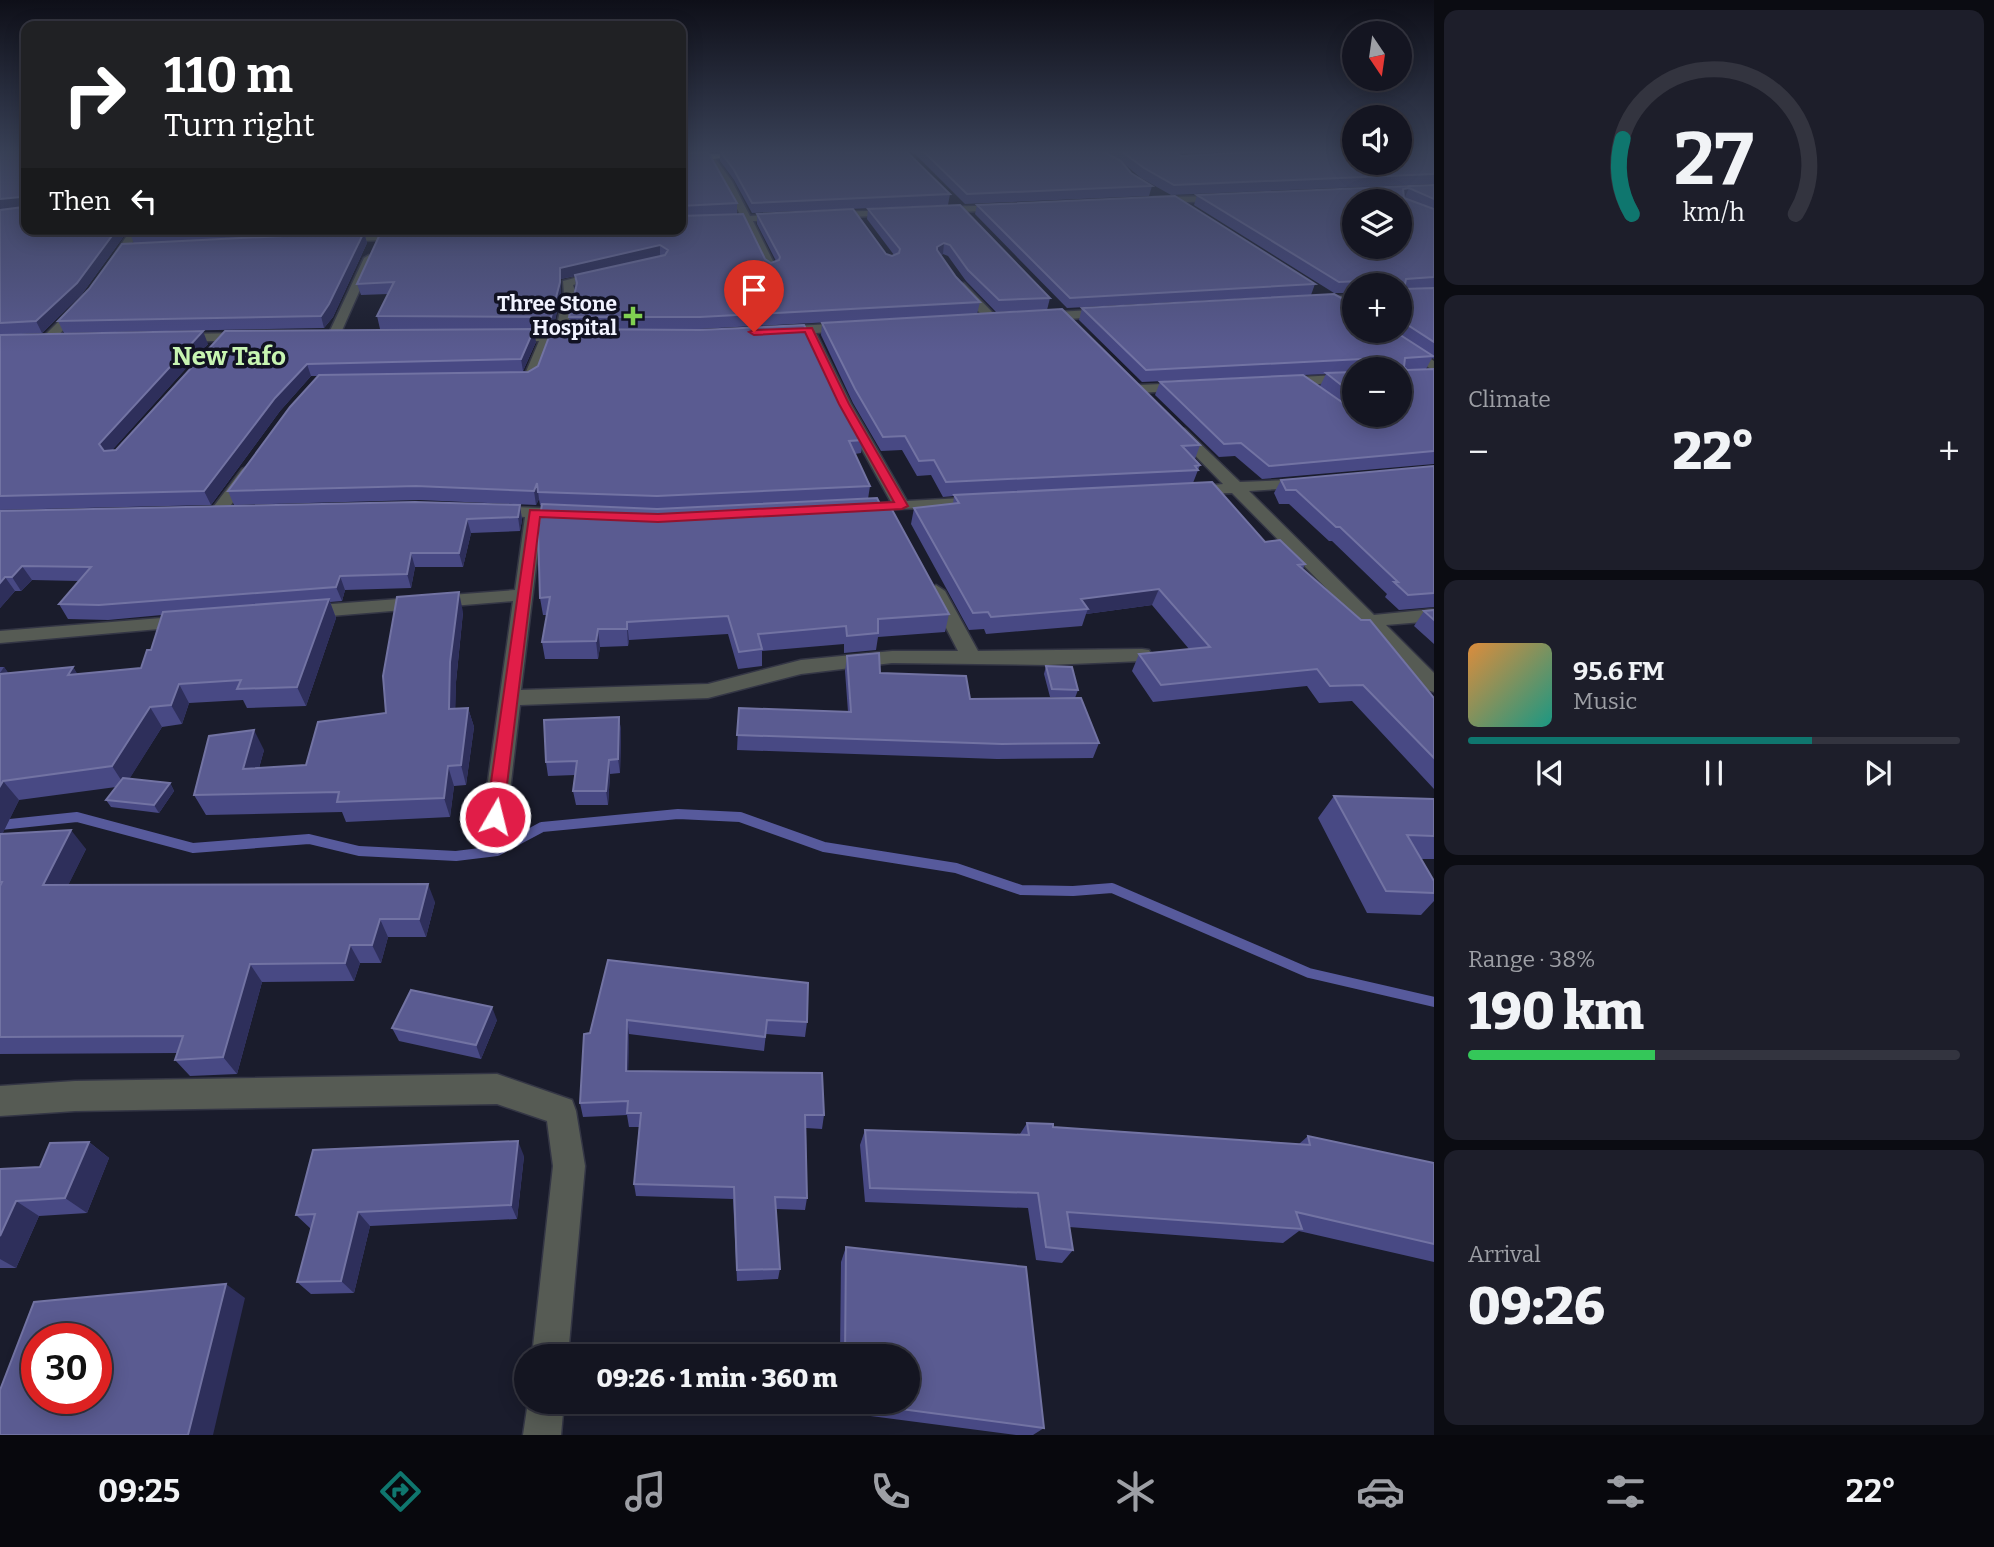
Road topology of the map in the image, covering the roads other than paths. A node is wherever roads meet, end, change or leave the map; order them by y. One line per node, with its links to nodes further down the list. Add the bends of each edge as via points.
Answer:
1 (746, 218): 4 (street); 13 (street)
2 (858, 218): 5 (street)
3 (969, 218): 6 (street)
4 (686, 222)
5 (862, 223)
6 (978, 228)
7 (133, 235): 12 (street)
8 (417, 235): 9 (street)
9 (379, 237): 10 (street); 32 (street, via 327,335)
10 (325, 240)
11 (137, 249): 12 (street)
12 (124, 250): 16 (street)
13 (772, 269)
14 (616, 271): 36 (street, via 567,283 570,294)
15 (954, 276): 27 (street)
16 (102, 279)
17 (1310, 285): 21 (street)
18 (88, 298): 39 (street, via 41,340)
19 (1342, 299): 21 (street)
20 (1047, 300): 25 (street)
21 (1333, 300): 22 (street); 23 (street)
22 (1306, 301)
23 (1342, 306)
24 (1117, 312): 25 (street)
25 (1063, 316): 26 (street); 31 (street)
26 (1027, 317)
27 (992, 319)
28 (861, 327): 29 (street)
29 (808, 330): 30 (street); 56 (street)
30 (768, 332)
31 (1082, 334)
32 (348, 335)
33 (266, 336): 34 (street)
34 (225, 337): 38 (street); 41 (street)
35 (487, 337): 36 (street)
36 (554, 337): 37 (street); 43 (street, via 530,378)
37 (588, 337)
38 (157, 338)
39 (60, 340)
40 (1395, 343): 42 (street)
41 (208, 355)
42 (1430, 372)
43 (495, 379)
44 (1342, 379): 45 (street)
45 (1301, 381): 46 (street); 48 (street)
46 (1273, 383)
47 (1206, 386): 49 (street, via 1133,385)
48 (1322, 398)
49 (1156, 407)
50 (1174, 425): 53 (street)
51 (256, 459): 59 (street, via 210,513)
52 (1316, 482): 53 (street)
53 (1237, 489): 54 (street); 68 (street)
54 (1181, 491)
55 (999, 500): 56 (street)
56 (896, 506): 57 (street); 62 (street)
57 (849, 508)
58 (470, 510): 60 (street)
59 (244, 512)
60 (534, 513): 61 (street); 64 (street)
61 (589, 515)
62 (902, 529)
63 (928, 576): 71 (street)
64 (523, 595): 65 (street); 73 (street)
65 (289, 614)
66 (1434, 615): 68 (street)
67 (206, 620): 69 (street)
68 (1370, 621): 72 (street)
69 (0, 637)
70 (1142, 655): 71 (street)
71 (971, 657): 73 (street, via 892,657 800,667 708,691)
72 (1434, 685)
73 (510, 698): 74 (street)
74 (495, 817)
75 (0, 1101): 76 (street, via 497,1089 561,1111 569,1166)
76 (551, 1344)
77 (545, 1414): 78 (street)
78 (542, 1435)

